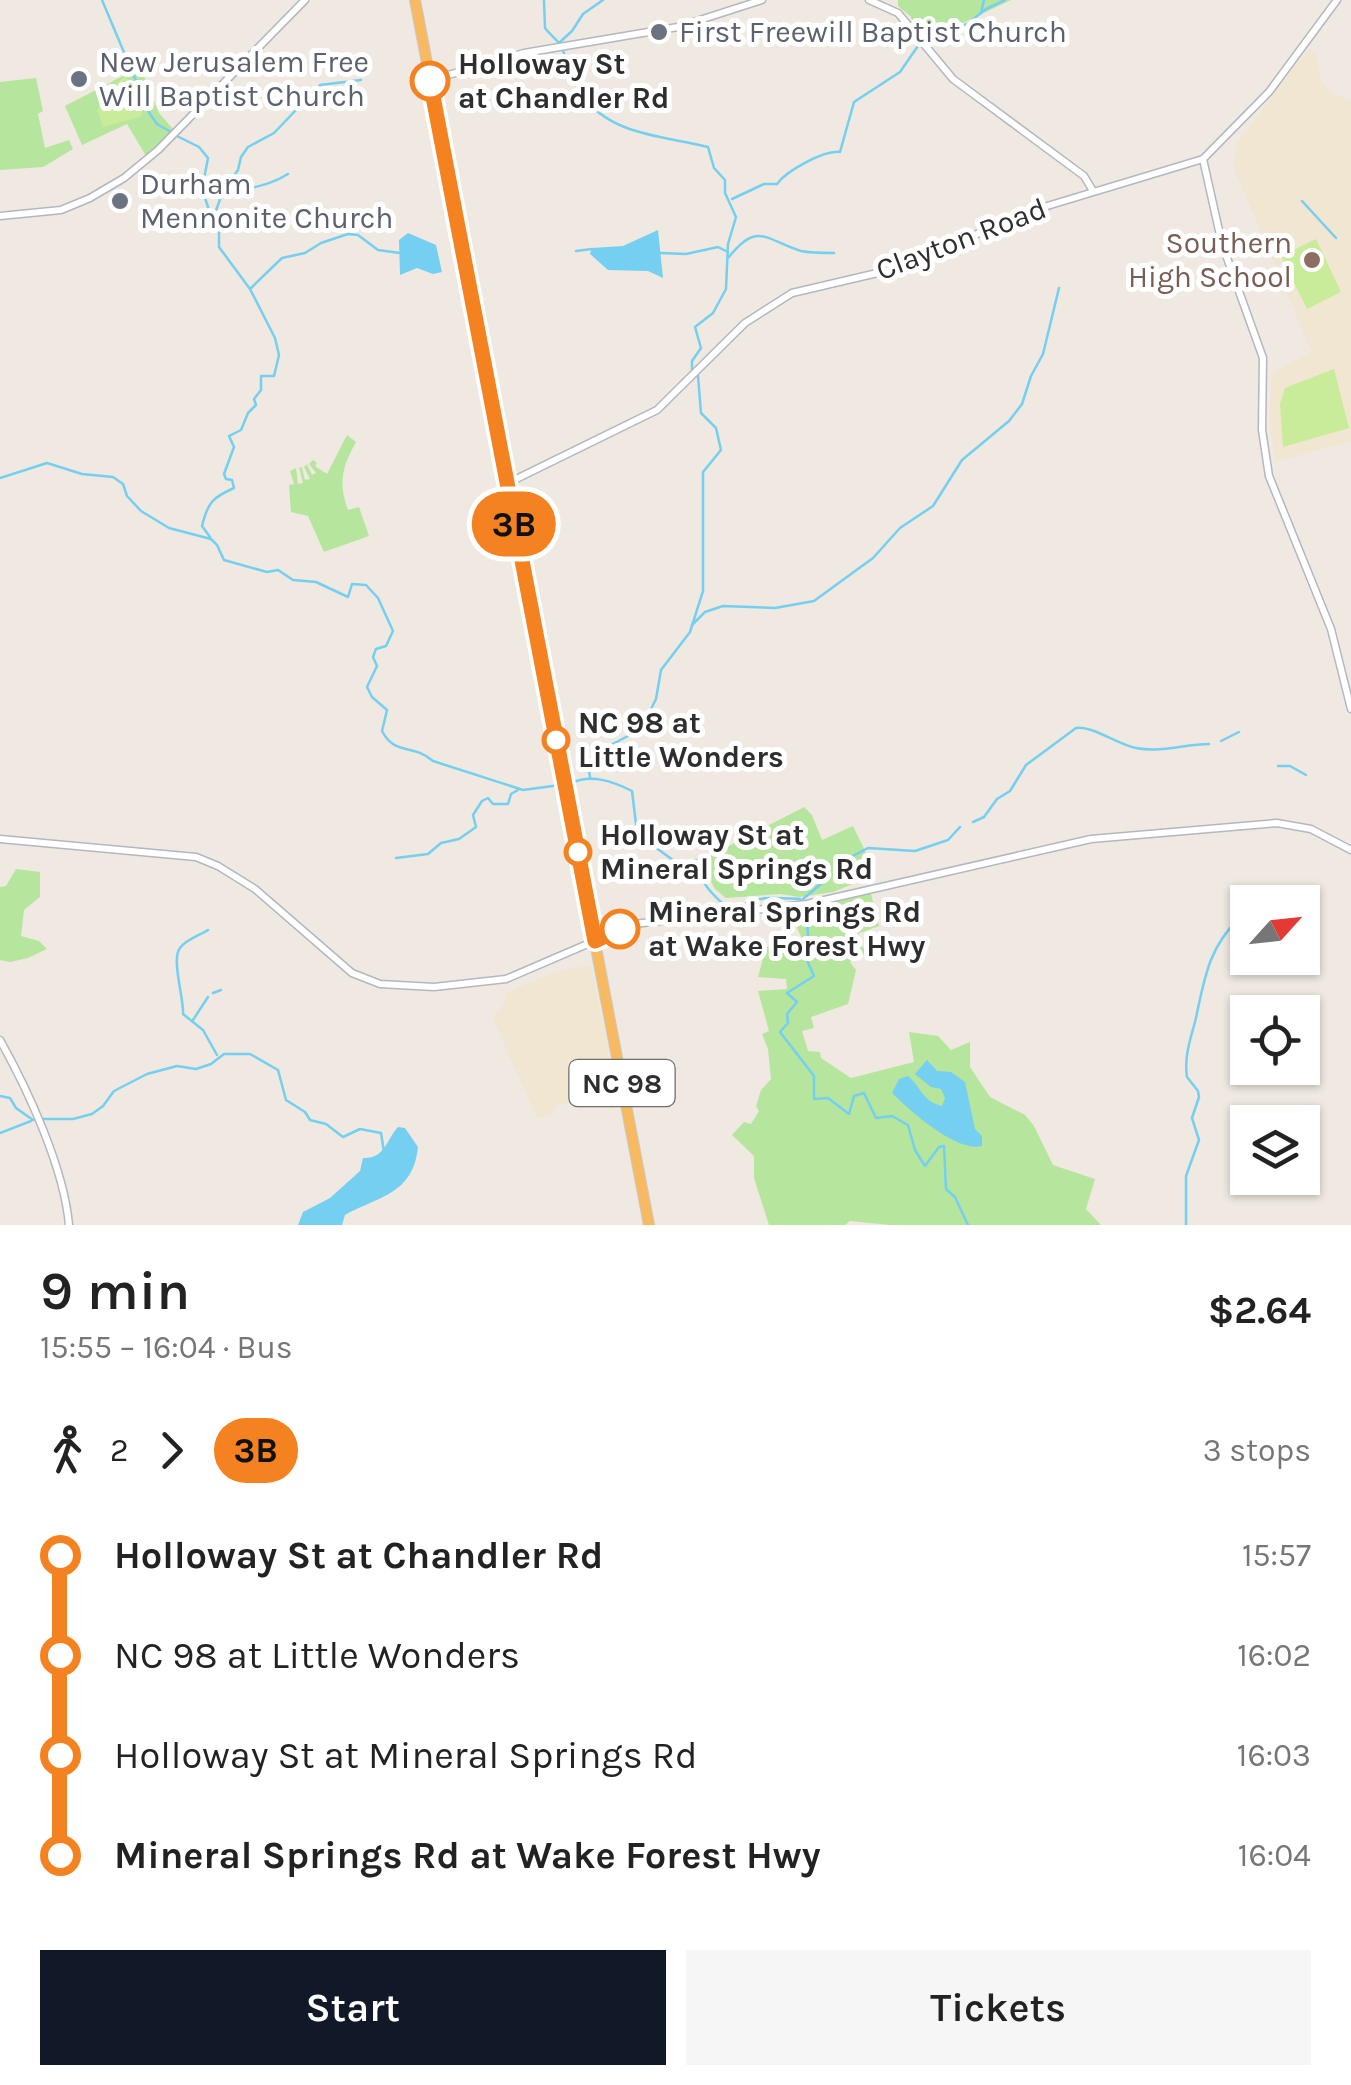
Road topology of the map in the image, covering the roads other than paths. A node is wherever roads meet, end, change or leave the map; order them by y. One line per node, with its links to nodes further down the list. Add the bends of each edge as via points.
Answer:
1 (305, 0): 9 (street, via 124,178 61,210)
2 (415, 0): 6 (highway, NC 98)
3 (762, 0): 6 (street, via 678,27 524,53)
4 (868, 0): 8 (street, via 898,12 947,74 1084,176)
5 (1337, 0): 7 (street, Clayton Road, via 1269,92)
6 (430, 81): 10 (highway, NC 98)
7 (1203, 159): 8 (street, Clayton Road); 11 (street, via 1222,244 1263,358 1262,430 1271,483 1331,629)
8 (1093, 191): 10 (street, Clayton Road, via 910,264 778,300 745,323 653,413)
9 (0, 216)
10 (507, 483): 14 (highway, NC 98)
11 (1351, 709)
12 (0, 839): 14 (street, via 203,859 255,889 352,973 390,985 499,982)
13 (1351, 850): 14 (street, via 1311,829 1277,823 1122,835 803,904 638,923)
14 (595, 941): 17 (highway, NC 98)
15 (0, 1040): 16 (street, via 60,1179)
16 (69, 1225)
17 (649, 1225)

